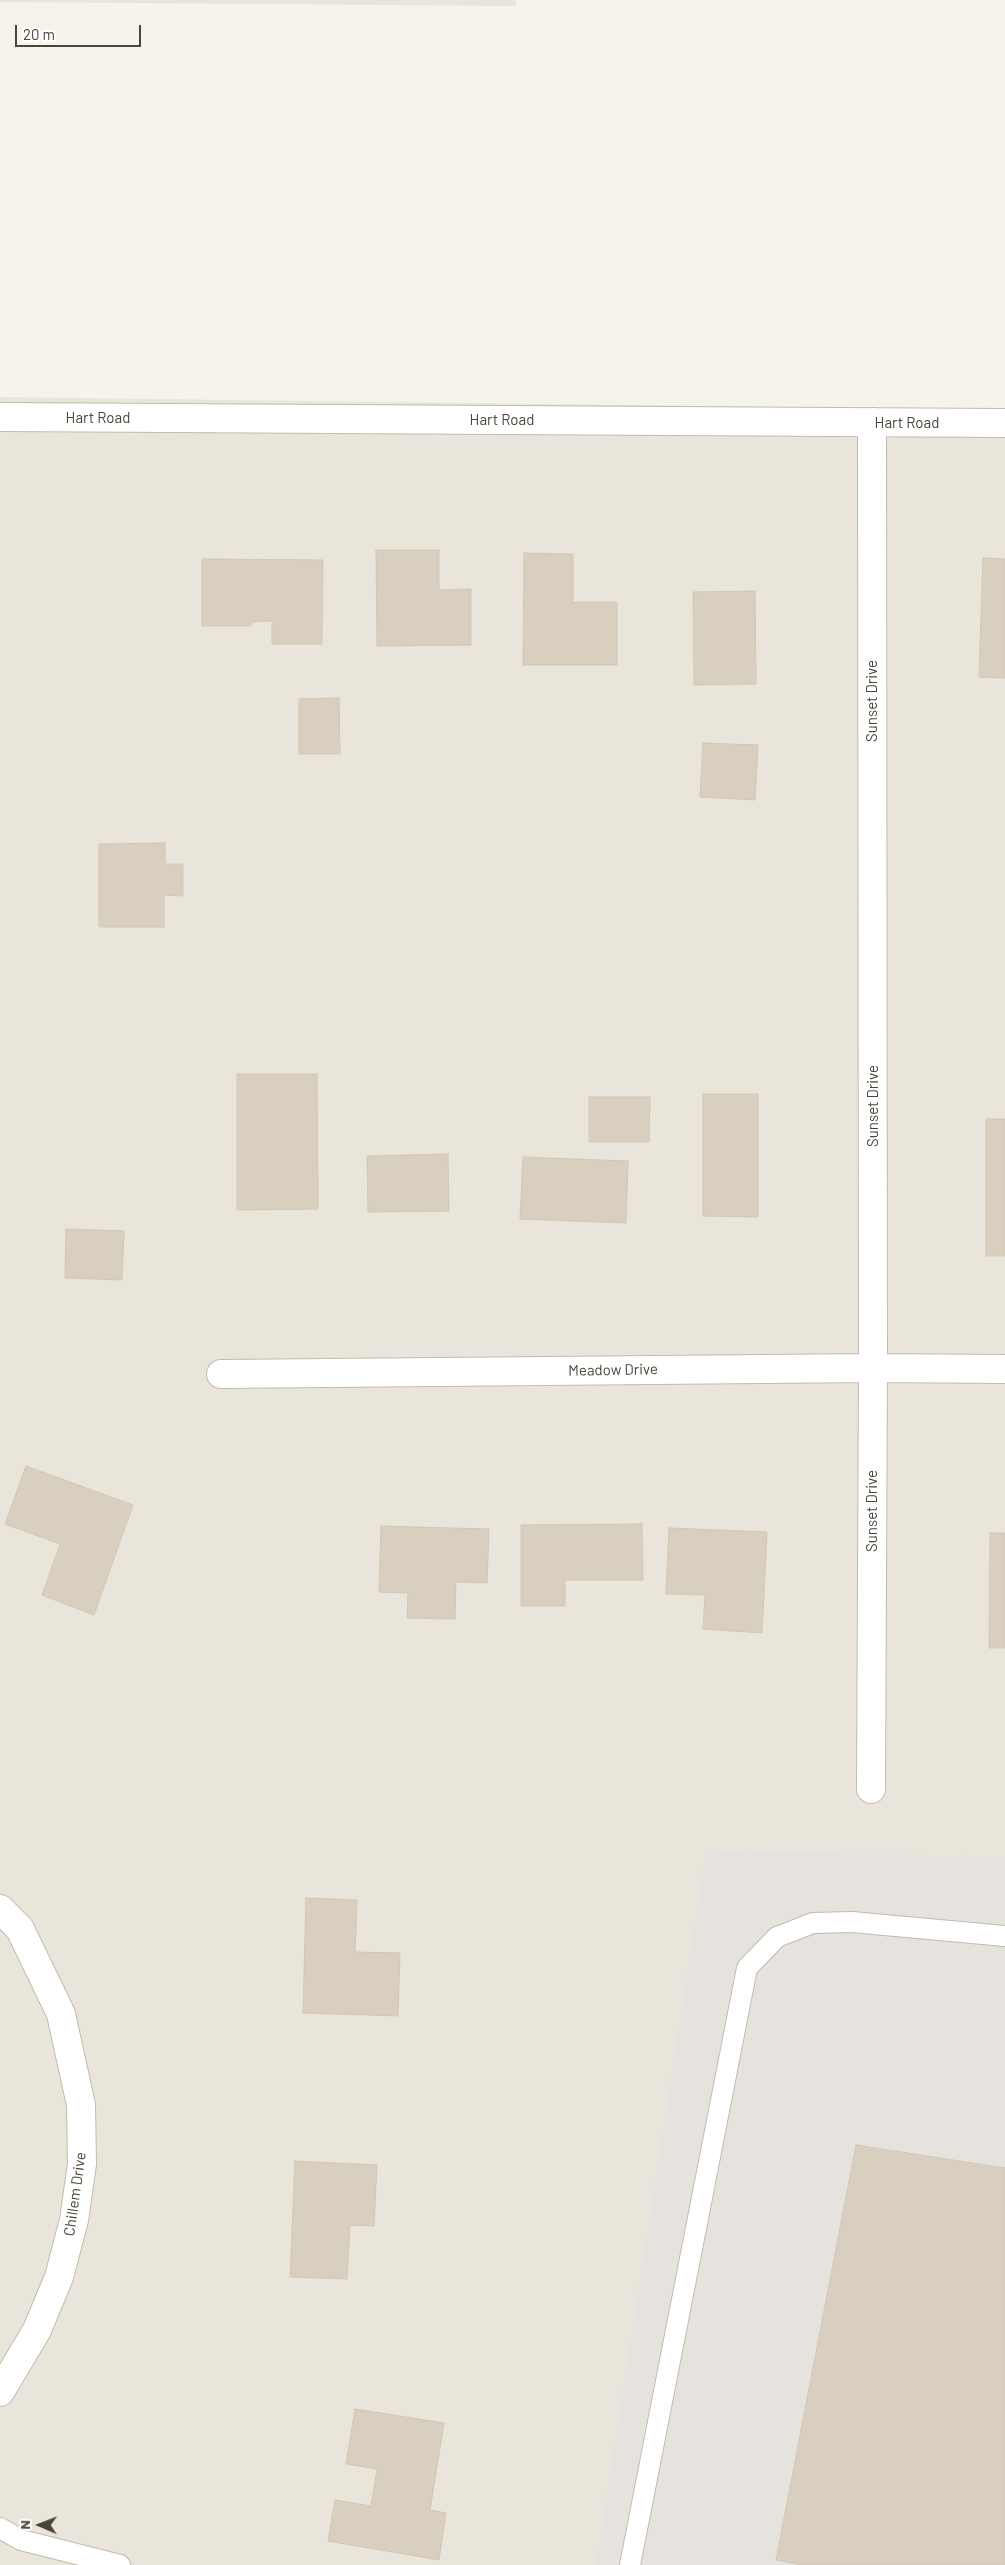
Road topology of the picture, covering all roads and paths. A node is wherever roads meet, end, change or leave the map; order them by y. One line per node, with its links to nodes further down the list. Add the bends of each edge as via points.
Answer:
1 (0, 417): 2 (street, Hart Road)
2 (872, 422): 3 (street, Hart Road); 4 (street, Sunset Drive)
3 (1005, 423)
4 (873, 1368): 5 (street, Meadow Drive); 6 (street, Meadow Drive); 7 (street, Sunset Drive)
5 (1005, 1369)
6 (221, 1374)
7 (871, 1789)
8 (0, 1909): 10 (street, Chillem Drive, via 20,1930 60,2014 81,2105 82,2164 74,2220 59,2277 37,2330)
9 (1005, 1936): 13 (lane, via 852,1922 813,1923 778,1937 747,1968)
10 (0, 2392)
11 (0, 2528): 12 (lane, via 21,2540)
12 (120, 2565)
13 (630, 2565)

